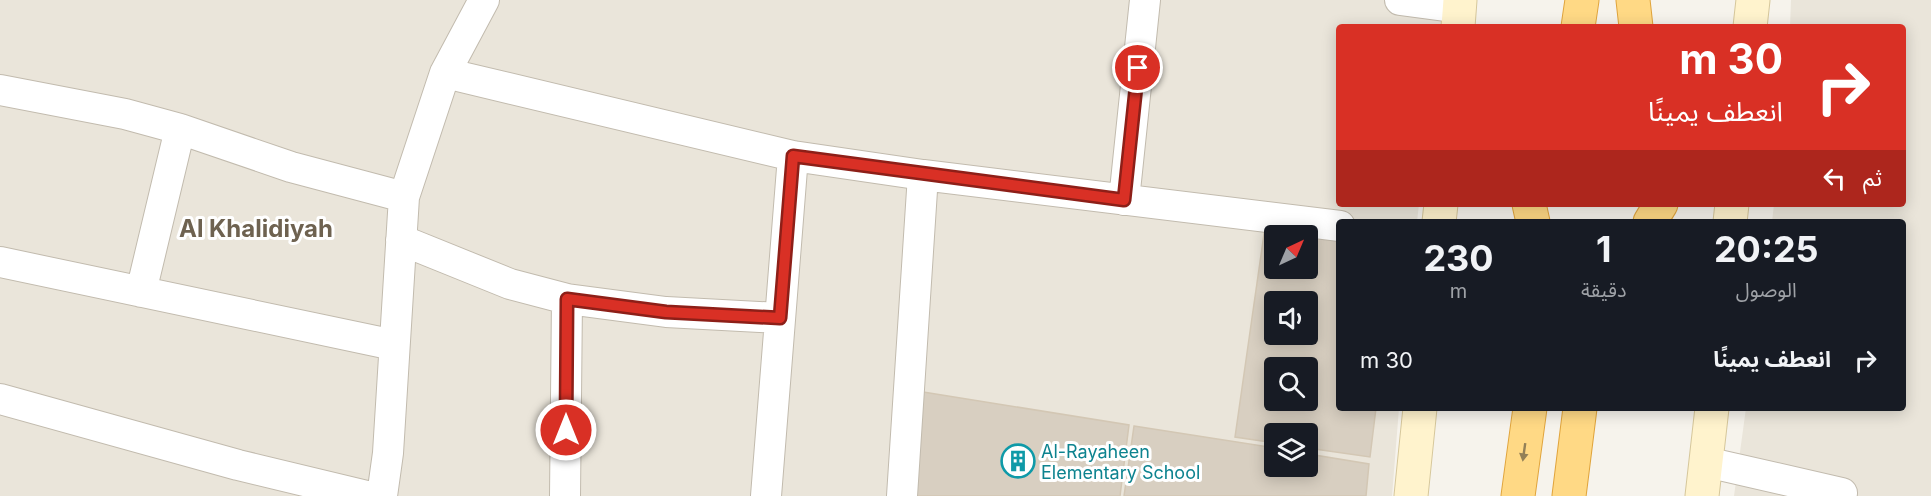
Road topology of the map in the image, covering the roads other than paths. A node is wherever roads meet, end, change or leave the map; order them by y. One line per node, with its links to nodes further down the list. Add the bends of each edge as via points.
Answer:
1 (1138, 0): 17 (street)
2 (1400, 0): 7 (street)
3 (1582, 0): 8 (highway)
4 (1633, 0): 9 (highway)
5 (1753, 0): 10 (main road)
6 (475, 3): 11 (street)
7 (1459, 12)
8 (1578, 24)
9 (1636, 24)
10 (1750, 24)
11 (445, 73): 14 (street); 16 (street)
12 (0, 90): 13 (street, via 125,114)
13 (180, 129): 16 (street, via 291,167); 21 (street)
14 (793, 156): 15 (street); 23 (street)
15 (923, 175): 17 (street); 36 (street)
16 (404, 197): 19 (street)
17 (1124, 200): 18 (street)
18 (1336, 226)
19 (401, 240): 22 (street, via 510,284); 24 (street)
20 (0, 262): 21 (street)
21 (141, 292): 24 (street)
22 (567, 299): 23 (street, via 666,312); 34 (street)
23 (780, 318): 35 (street)
24 (394, 345): 33 (street)
25 (0, 399): 32 (street)
26 (1420, 411): 37 (main road)
27 (1530, 411): 38 (highway, one-way to 38)
28 (1580, 411): 39 (highway)
29 (1712, 411): 30 (main road)
30 (1706, 462): 31 (street); 40 (main road)
31 (1842, 493)
32 (367, 496)
33 (382, 496)
34 (565, 496)
35 (766, 496)
36 (902, 496)
37 (1411, 496)
38 (1518, 496)
39 (1569, 496)
40 (1702, 496)

